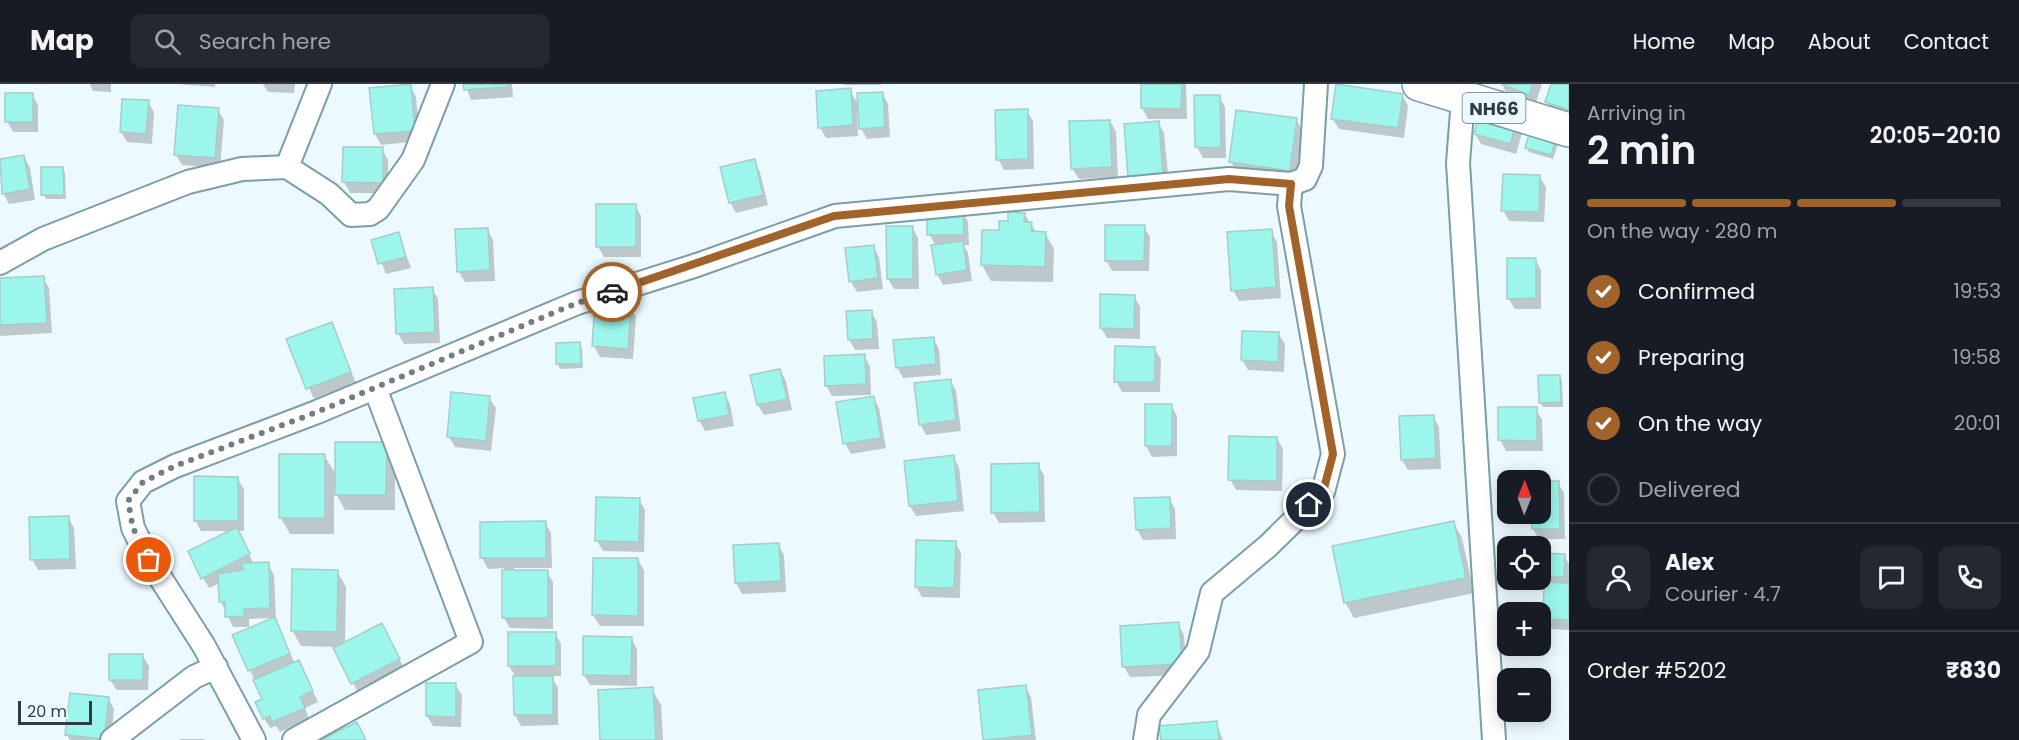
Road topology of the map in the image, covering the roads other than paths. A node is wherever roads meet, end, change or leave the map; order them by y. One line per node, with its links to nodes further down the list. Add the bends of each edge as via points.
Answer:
1 (320, 84): 7 (street)
2 (443, 84): 7 (street, via 414,160 370,214 351,215 329,194)
3 (1316, 84): 8 (street, via 1311,166 1305,179)
4 (1419, 84): 5 (main road, NH66)
5 (1463, 99): 6 (main road, NH66); 16 (street, via 1458,163)
6 (1569, 130)
7 (287, 167): 9 (street, via 242,169 188,182 43,239)
8 (1291, 184): 10 (street, via 1229,179 834,216 577,303); 15 (street, via 1289,206 1333,454 1326,482 1323,492 1268,546 1212,593 1198,651 1149,716)
9 (0, 263)
10 (375, 388): 11 (street, via 175,466 143,482 128,501 133,528 149,560); 14 (street, via 471,642)
11 (216, 667): 12 (street, via 194,677); 13 (street)
12 (112, 740)
13 (254, 740)
14 (294, 740)
15 (1145, 740)
16 (1494, 740)

